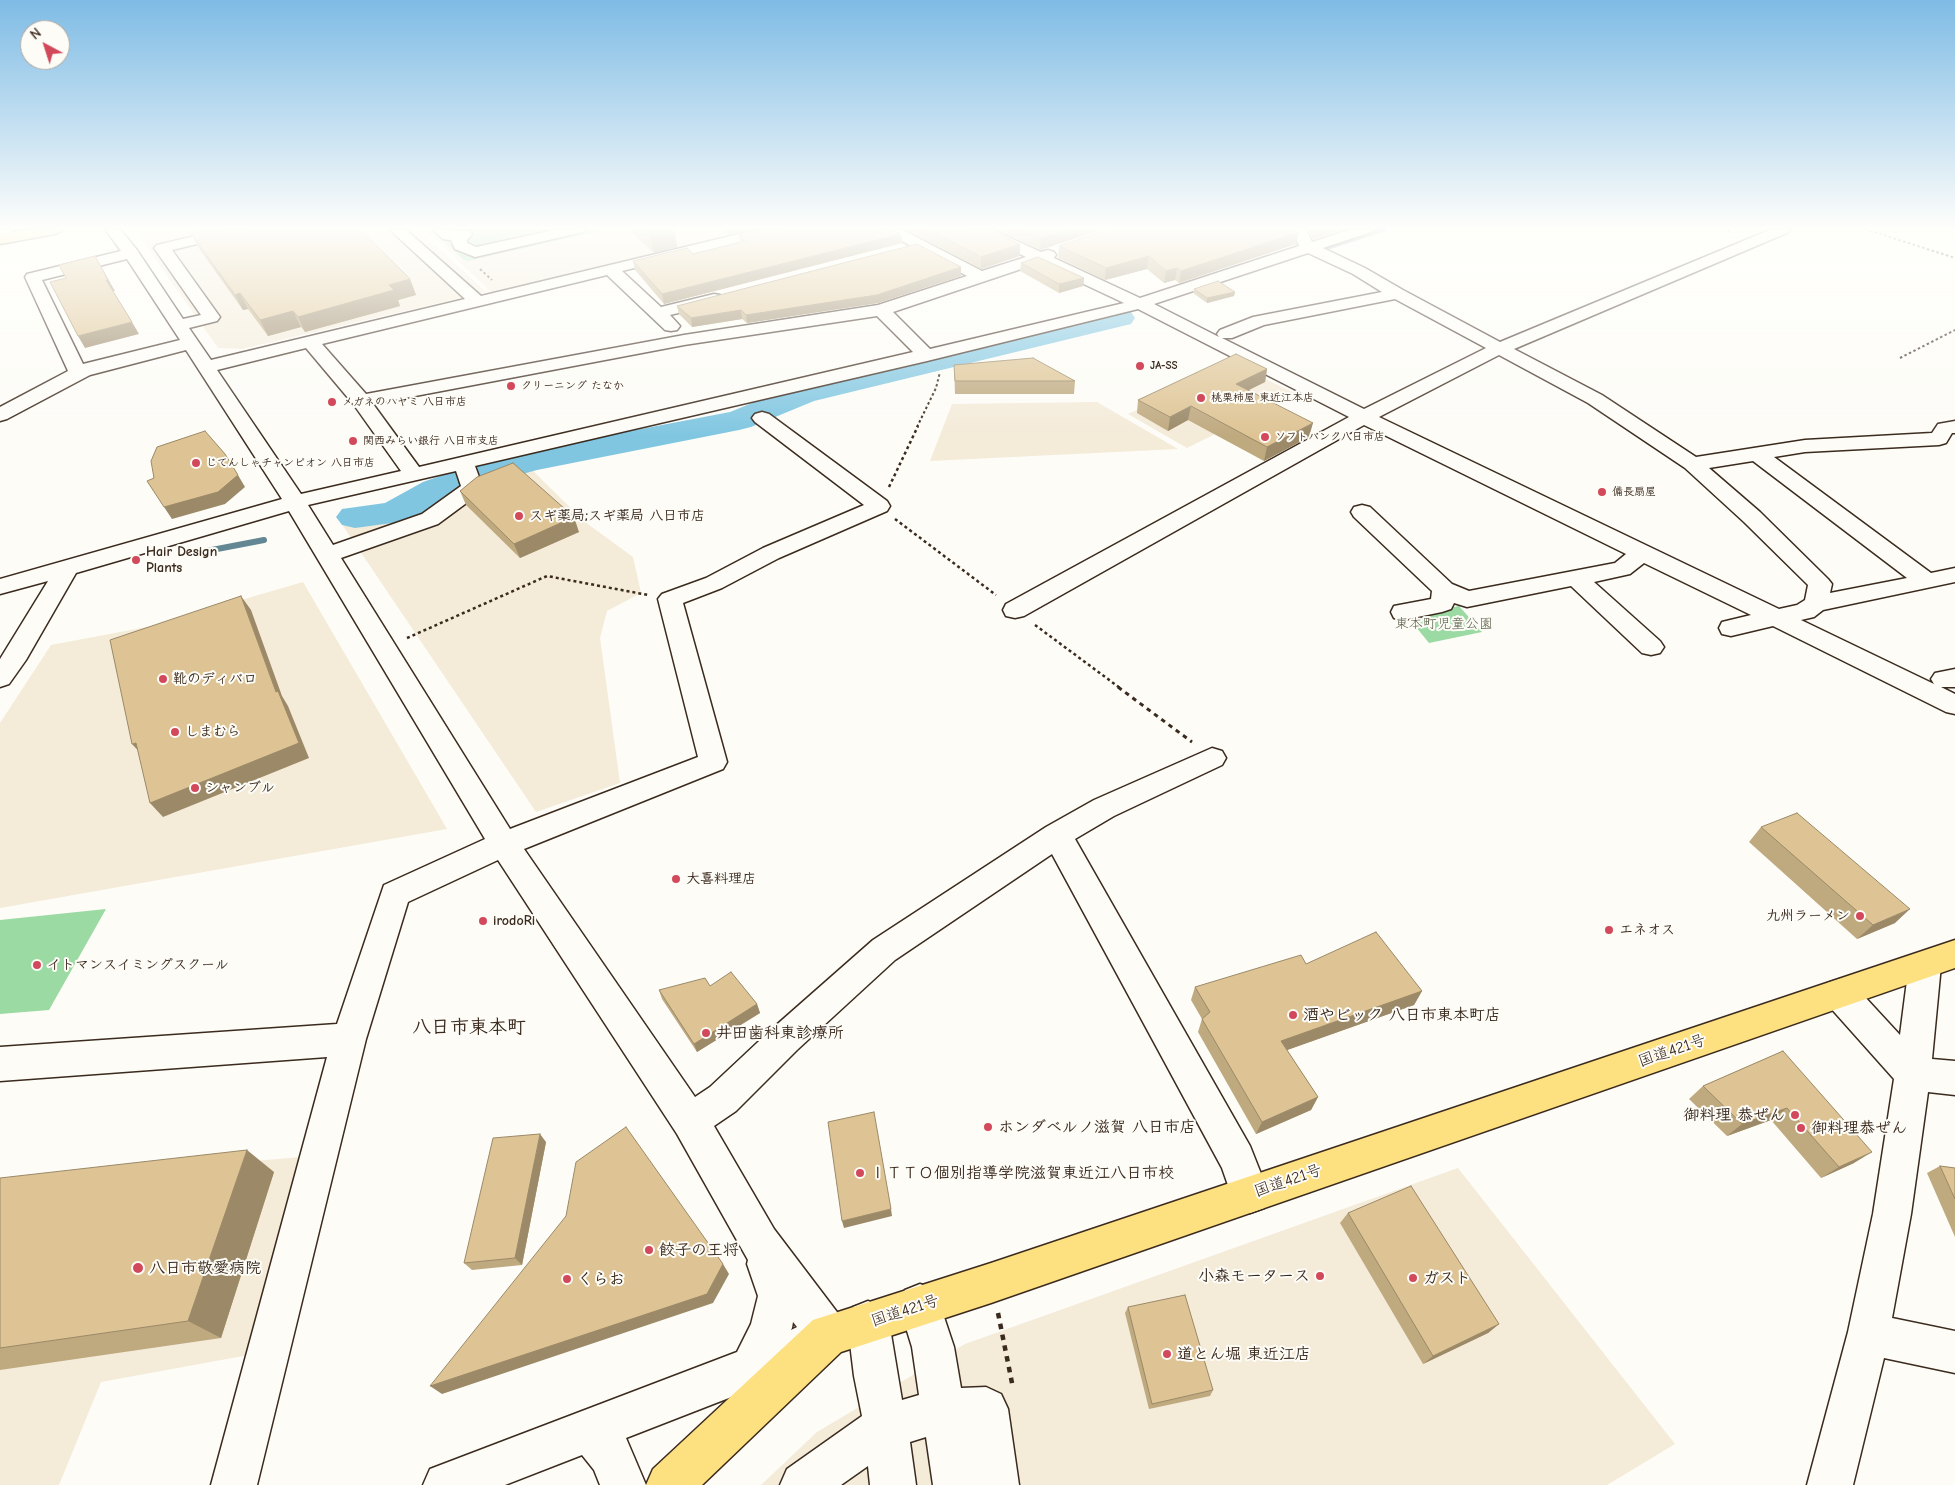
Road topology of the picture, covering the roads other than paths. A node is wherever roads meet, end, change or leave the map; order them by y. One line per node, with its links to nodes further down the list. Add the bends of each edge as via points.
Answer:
1 (43, 298): 25 (street, via 75,368)
2 (160, 298): 17 (street)
3 (197, 298): 17 (street, via 211,318)
4 (483, 298): 13 (street)
5 (642, 298): 16 (street)
6 (716, 298): 16 (street)
7 (916, 298): 15 (street)
8 (1142, 298): 14 (street)
9 (1155, 298): 14 (street)
10 (1375, 298): 18 (street, via 1259,321)
11 (1405, 298): 22 (street)
12 (1619, 298): 22 (street)
13 (476, 300): 19 (street)
14 (1147, 301): 18 (street); 23 (street); 27 (street)
15 (881, 310): 20 (street); 23 (street)
16 (658, 313): 20 (street)
17 (178, 326): 21 (street)
18 (1226, 334): 27 (street)
19 (310, 340): 24 (street); 26 (street)
20 (684, 340): 26 (street)
21 (190, 342): 24 (street); 25 (street)
22 (1498, 349): 27 (street); 33 (street, via 1595,399)
23 (927, 356): 32 (street)
24 (205, 366): 35 (street)
25 (82, 372): 28 (street)
26 (362, 401): 34 (street)
27 (1373, 412): 37 (street); 45 (street); 46 (street)
28 (0, 416)
29 (762, 418): 57 (street, via 879,506 771,553 714,583 670,599 713,762)
30 (1950, 437): 31 (street, via 1805,446)
31 (1757, 454): 33 (street); 42 (street)
32 (463, 462): 34 (street); 38 (street, via 472,488 430,519)
33 (1692, 464): 45 (street, via 1820,584)
34 (414, 475): 35 (street)
35 (295, 502): 38 (street); 39 (street)
36 (1362, 512): 44 (street)
37 (1643, 552): 41 (street, via 1622,569); 48 (street)
38 (328, 555): 57 (street)
39 (66, 570): 43 (street); 51 (street)
40 (1955, 575): 42 (street)
41 (1576, 578): 44 (street, via 1467,599); 50 (street)
42 (1925, 580): 45 (street)
43 (0, 588)
44 (1444, 589): 47 (street, via 1442,604)
45 (1811, 608): 48 (street); 53 (street)
46 (1014, 610)
47 (1403, 612)
48 (1776, 618): 49 (street); 54 (street)
49 (1731, 628)
50 (1651, 647)
51 (8, 656): 52 (street)
52 (0, 678)
53 (1952, 681)
54 (1955, 705)
55 (1212, 758): 56 (street, via 1104,808)
56 (1057, 835): 64 (street, via 884,950 723,1099); 65 (street, via 1237,1159)
57 (504, 844): 60 (street, via 395,894); 64 (street)
58 (1940, 960): 59 (main road, 国道421号); 62 (street)
59 (1840, 994): 62 (street); 65 (main road, 国道421号)
60 (349, 1039): 61 (street); 76 (street)
61 (0, 1064)
62 (1913, 1074): 63 (street); 69 (street, via 1892,1214)
63 (1955, 1078)
64 (690, 1121): 66 (street)
65 (1250, 1194): 67 (main road, 国道421号)
66 (760, 1243): 70 (street); 72 (street, via 778,1296 771,1328)
67 (920, 1305): 68 (main road, 国道421号); 73 (street, via 933,1347)
68 (868, 1322): 70 (main road, 国道421号); 74 (street)
69 (1868, 1332): 71 (street); 84 (street)
70 (828, 1335): 72 (street); 79 (main road, 国道421号)
71 (1955, 1352)
72 (752, 1368): 75 (street)
73 (943, 1411): 74 (street); 82 (street); 83 (street, via 986,1409)
74 (886, 1426): 80 (street); 81 (street)
75 (590, 1431): 77 (street); 78 (street, via 611,1455)
76 (234, 1485)
77 (446, 1485)
78 (622, 1485)
79 (669, 1485)
80 (803, 1485)
81 (893, 1485)
82 (956, 1485)
83 (996, 1485)
84 (1830, 1485)

